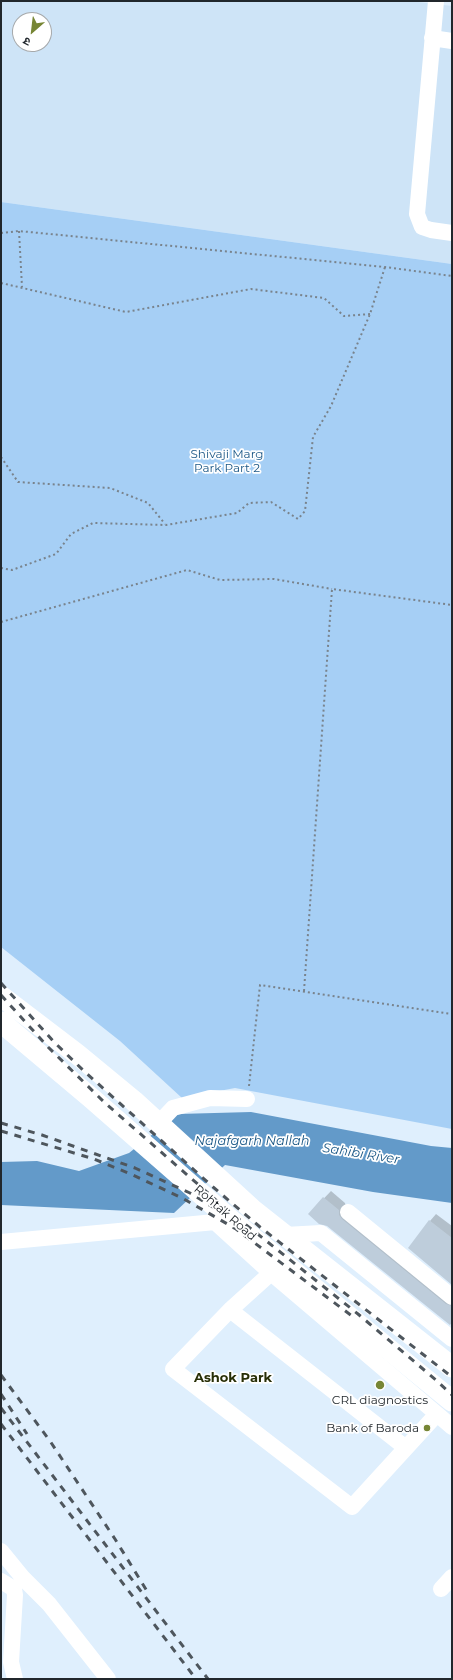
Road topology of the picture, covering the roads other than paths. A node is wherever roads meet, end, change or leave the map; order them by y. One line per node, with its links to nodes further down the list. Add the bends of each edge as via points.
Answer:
1 (436, 1): 2 (street)
2 (432, 38): 3 (street); 4 (street, via 417,214 422,226)
3 (452, 41)
4 (452, 233)
5 (1, 996): 8 (main road, Rohtak Road, via 77,1054)
6 (1, 1022): 10 (main road, Rohtak Road, via 202,1194)
7 (247, 1099): 8 (street, via 210,1098 173,1108)
8 (158, 1124): 11 (main road, Rohtak Road, via 220,1182)
9 (348, 1212): 14 (street)
10 (224, 1221): 12 (street); 13 (street); 18 (main road, Rohtak Road)
11 (285, 1235): 16 (street, via 321,1233); 17 (main road, Rohtak Road)
12 (1, 1242)
13 (271, 1273): 15 (street); 18 (street)
14 (452, 1297)
15 (230, 1310): 20 (street); 20 (street, via 173,1368 352,1507)
16 (452, 1339)
17 (452, 1367)
18 (445, 1407): 19 (street); 20 (street)
19 (452, 1427)
20 (406, 1448)
21 (1, 1551): 27 (street, via 49,1604)
22 (452, 1577): 24 (street)
23 (1, 1581): 25 (street, via 14,1589 15,1595)
24 (441, 1589)
25 (6, 1662): 26 (street)
26 (15, 1679)
27 (108, 1679)

